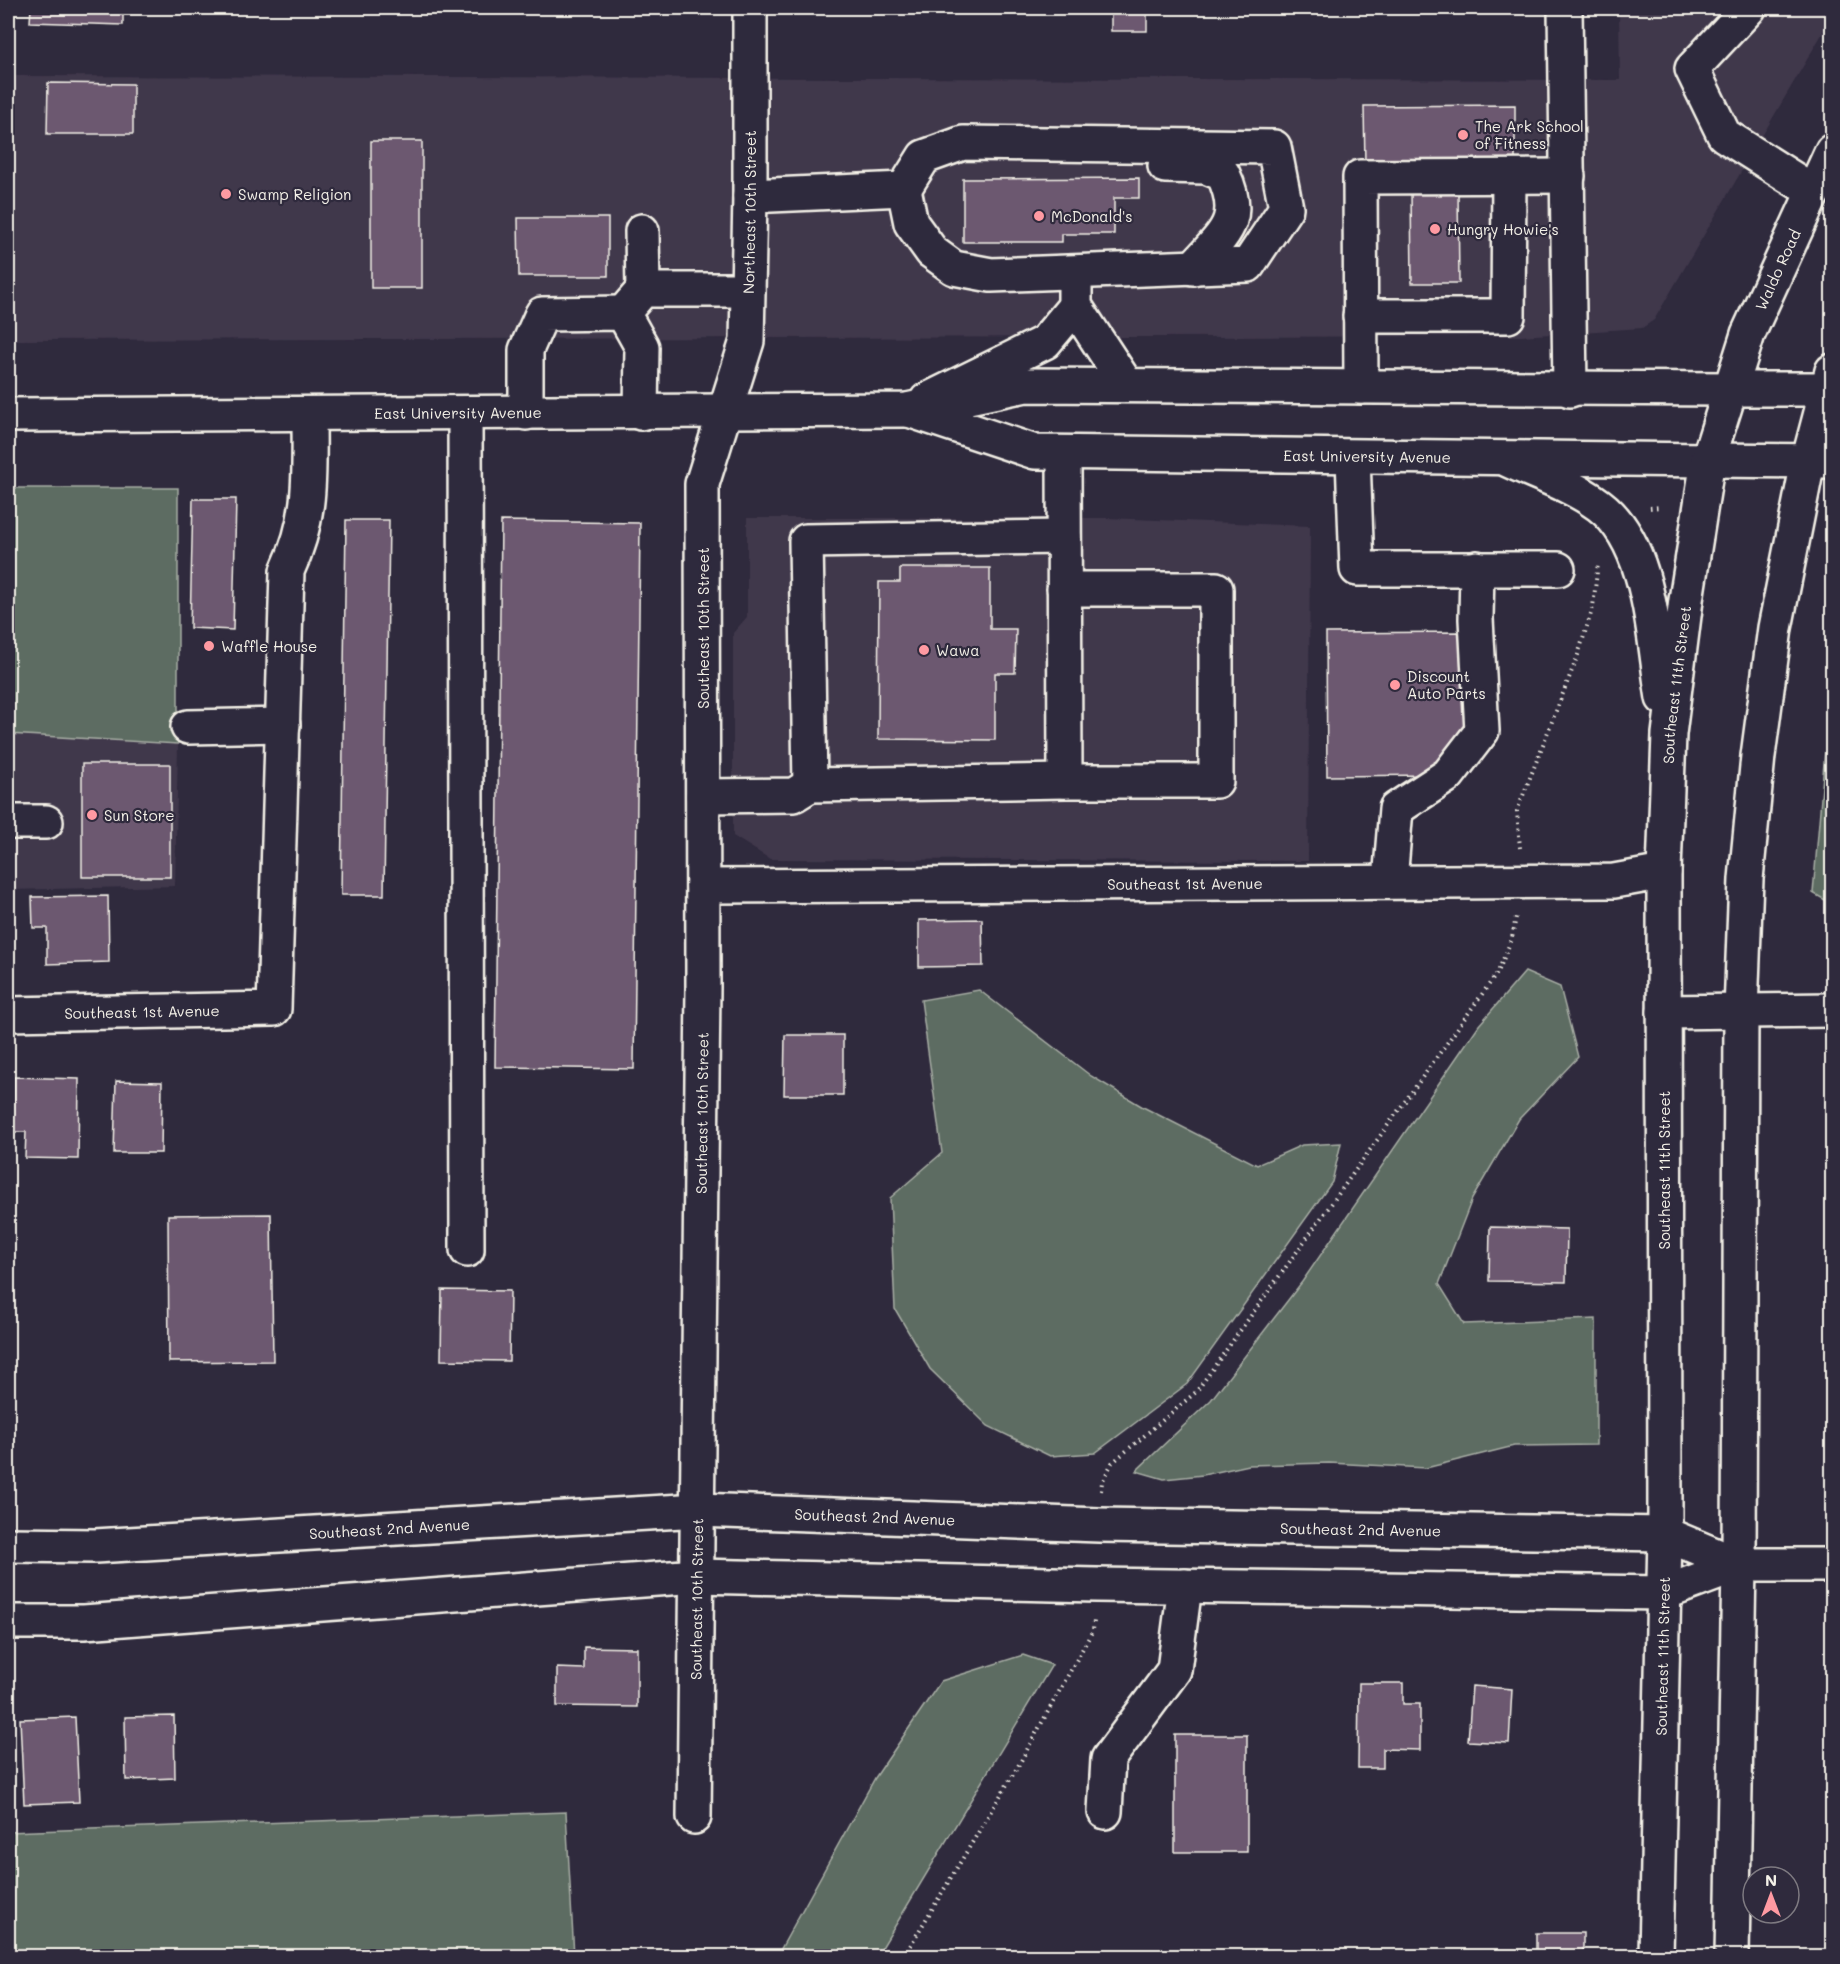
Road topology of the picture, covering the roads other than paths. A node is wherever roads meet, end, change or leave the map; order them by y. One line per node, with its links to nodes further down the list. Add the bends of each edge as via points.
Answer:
1 (750, 8): 10 (main road, Northeast 10th Street)
2 (1565, 8): 6 (main road)
3 (1749, 8): 9 (main road, via 1692,69 1724,135)
4 (963, 143): 8 (main road, via 924,157); 12 (main road, via 1009,164 1206,167 1223,174 1232,192 1234,210 1228,225); 12 (main road, via 1274,147 1286,208 1248,265)
5 (1833, 152): 9 (main road, Waldo Road)
6 (1568, 176): 7 (main road); 22 (main road)
7 (1509, 177): 17 (main road, via 1508,316); 17 (main road, via 1360,177)
8 (904, 189): 10 (main road); 13 (main road, via 910,222 932,252 954,268 992,275)
9 (1814, 192): 21 (main road, Waldo Road, via 1748,334)
10 (750, 196): 14 (main road, Northeast 10th Street)
11 (642, 231): 15 (main road)
12 (1193, 268): 13 (main road)
13 (1076, 272): 16 (main road)
14 (748, 290): 15 (main road); 27 (main road, Northeast 10th Street, via 747,341)
15 (633, 301): 25 (main road, via 542,314 526,350); 26 (main road, via 642,347)
16 (1075, 306): 19 (main road); 23 (main road, via 1046,342)
17 (1360, 316): 20 (main road)
18 (1831, 383): 21 (main road, East University Avenue); 34 (main road)
19 (1126, 384): 20 (main road, East University Avenue); 23 (main road, East University Avenue, via 1026,385)
20 (1361, 387): 22 (main road, East University Avenue)
21 (1728, 389): 22 (main road, East University Avenue); 33 (main road, Southeast 11th Street)
22 (1570, 390)
23 (907, 410): 27 (main road, East University Avenue); 30 (main road, East University Avenue, via 1035,452)
24 (465, 413): 25 (main road, East University Avenue); 28 (main road, East University Avenue); 54 (main road)
25 (526, 413): 26 (main road, East University Avenue)
26 (641, 413): 27 (main road, East University Avenue)
27 (723, 413): 44 (main road, Southeast 10th Street, via 702,484)
28 (309, 414): 29 (main road, East University Avenue); 39 (main road, via 308,510 287,571)
29 (8, 415)
30 (1064, 453): 31 (main road, East University Avenue); 35 (main road)
31 (1353, 457): 32 (main road, East University Avenue); 36 (main road, via 1357,569)
32 (1508, 460): 33 (main road, East University Avenue); 41 (main road, via 1599,505 1633,547 1644,588)
33 (1708, 460): 34 (main road, East University Avenue); 41 (main road, Southeast 11th Street)
34 (1820, 461): 51 (main road, via 1775,628 1746,879)
35 (1064, 537): 38 (main road); 43 (main road, via 806,541)
36 (1477, 568): 37 (main road); 48 (main road, via 1482,731 1448,775 1396,809)
37 (1558, 569)
38 (1064, 589): 42 (main road); 42 (main road, via 1216,589 1216,781)
39 (283, 725): 40 (main road); 53 (main road, Southeast 1st Avenue, via 274,1009)
40 (188, 727)
41 (1669, 734): 47 (main road, Southeast 11th Street)
42 (1065, 782): 43 (main road)
43 (810, 785): 44 (main road, via 794,795)
44 (703, 796): 49 (main road, Southeast 10th Street)
45 (8, 822): 46 (main road)
46 (46, 822)
47 (1664, 872): 48 (main road, Southeast 1st Avenue, via 1614,881); 52 (main road, Southeast 11th Street)
48 (1390, 881): 49 (main road, Southeast 1st Avenue)
49 (703, 886): 55 (main road, Southeast 10th Street)
50 (1833, 1010): 51 (main road)
51 (1741, 1011): 52 (main road); 58 (main road)
52 (1664, 1012): 56 (main road, Southeast 11th Street)
53 (8, 1014)
54 (466, 1250)
55 (699, 1510): 56 (main road, Southeast 2nd Avenue, via 1099,1525); 57 (main road, Southeast 2nd Avenue, via 95,1546); 60 (main road, Southeast 10th Street)
56 (1665, 1534): 58 (main road, Southeast 2nd Avenue); 62 (main road, Southeast 11th Street)
57 (8, 1545)
58 (1739, 1565): 59 (main road, Southeast 2nd Avenue); 62 (main road, Southeast 2nd Avenue); 67 (main road)
59 (1833, 1565)
60 (698, 1576): 61 (main road, Southeast 2nd Avenue); 63 (main road, Southeast 2nd Avenue, via 84,1622); 65 (main road, Southeast 10th Street)
61 (1185, 1586): 62 (main road, Southeast 2nd Avenue); 64 (main road, via 1174,1670 1108,1759)
62 (1664, 1593): 66 (main road, Southeast 11th Street)
63 (8, 1622)
64 (1105, 1812)
65 (694, 1817)
66 (1656, 1956)
67 (1732, 1956)

